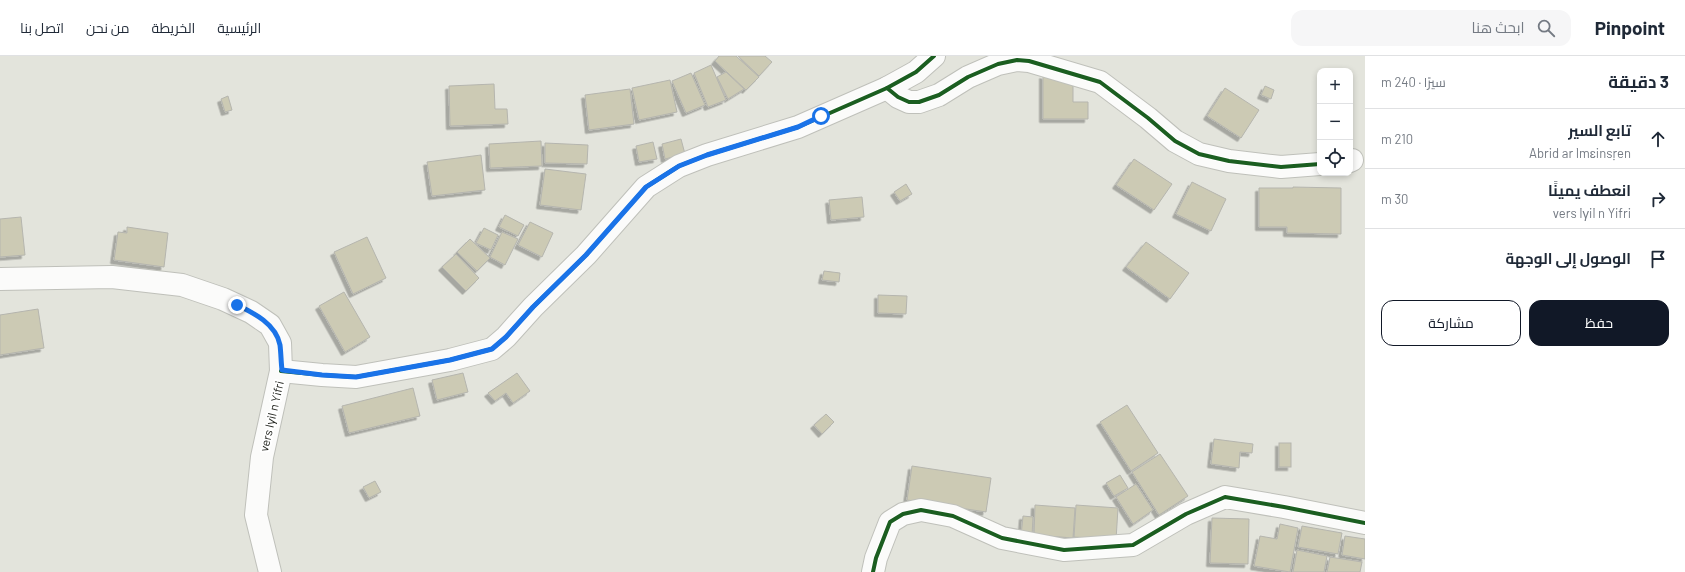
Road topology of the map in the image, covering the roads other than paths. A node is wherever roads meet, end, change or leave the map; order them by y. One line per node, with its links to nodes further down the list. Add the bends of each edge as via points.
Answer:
1 (934, 56): 2 (street, via 916,72)
2 (887, 88): 3 (street, via 909,102 919,102 939,95 968,77 998,64 1016,60 1029,61 1100,82 1175,141 1199,154 1229,161 1282,167); 5 (street, via 798,127 686,163 646,187 586,255 492,349 450,360 356,377)
3 (1317, 164)
4 (0, 279): 5 (street, vers Iγil n Yifri, via 112,277 182,285 223,299 251,312 270,325 280,343)
5 (282, 370): 7 (street, vers Iγil n Yifri, via 262,457 256,514)
6 (1365, 523): 8 (street, via 1225,497 1186,514 1133,545 1064,550 1002,538 953,516 921,510 903,514 890,522)
7 (270, 572)
8 (873, 572)

